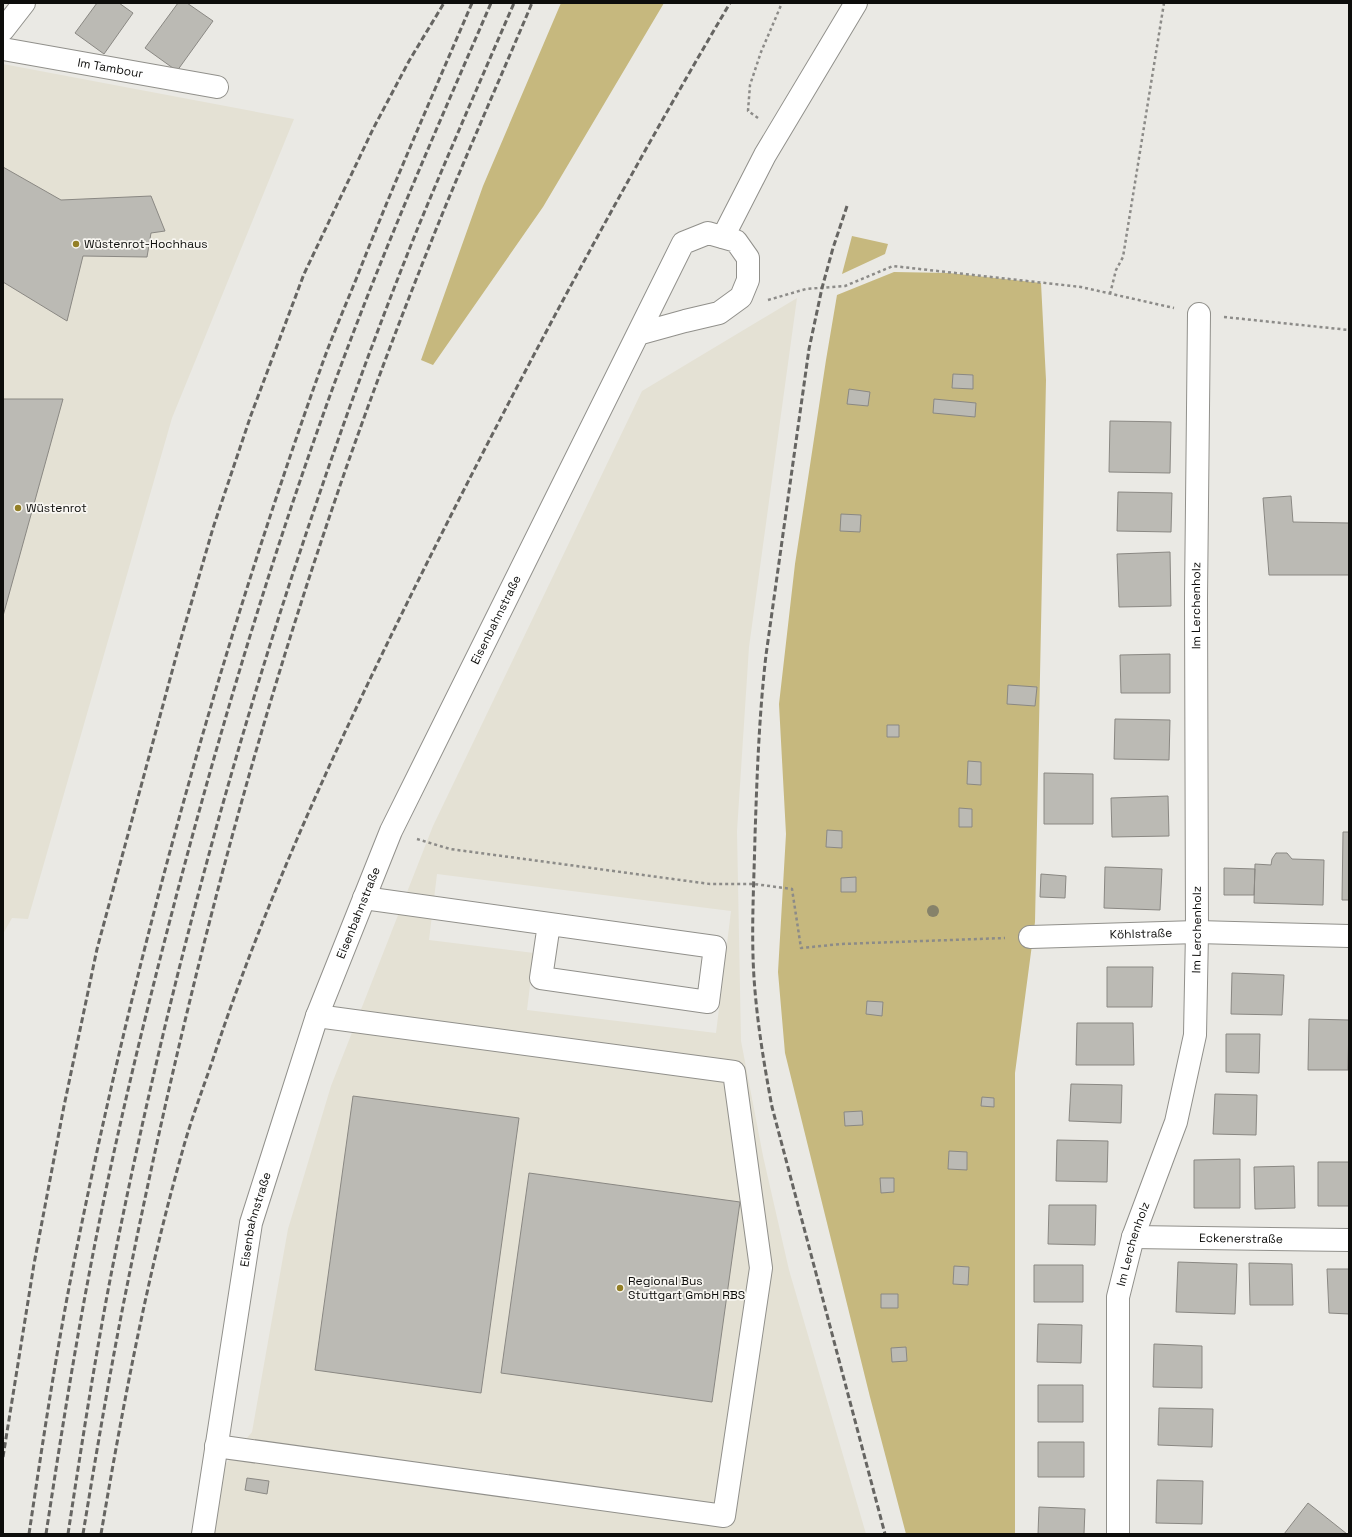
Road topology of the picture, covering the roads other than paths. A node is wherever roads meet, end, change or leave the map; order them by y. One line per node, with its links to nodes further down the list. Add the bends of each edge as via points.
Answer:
1 (24, 3): 3 (street)
2 (856, 3): 6 (street, via 765,155)
3 (3, 30)
4 (3, 49): 5 (street, Im Tambour)
5 (217, 87)
6 (722, 237): 8 (street, Eisenbahnstraße, via 708,233 683,242); 8 (street, Eisenbahnstraße, via 736,241 748,258 748,280 741,297 719,313)
7 (1199, 314): 11 (street, Im Lerchenholz)
8 (638, 334): 9 (street, Eisenbahnstraße, via 391,831)
9 (364, 898): 10 (street); 14 (street, Eisenbahnstraße)
10 (549, 924): 10 (street, via 716,947 708,1002 541,978)
11 (1196, 932): 12 (street, Köhlstraße); 13 (street, Köhlstraße); 15 (street, Im Lerchenholz, via 1195,1035 1176,1122)
12 (1349, 936)
13 (1030, 937)
14 (317, 1016): 17 (street, Eisenbahnstraße, via 251,1223); 17 (street, via 734,1072 761,1268 724,1516)
15 (1133, 1237): 16 (street, Eckenerstraße); 19 (street, Im Lerchenholz, via 1118,1297)
16 (1349, 1240)
17 (216, 1446): 18 (street, Eisenbahnstraße)
18 (203, 1534)
19 (1118, 1534)

